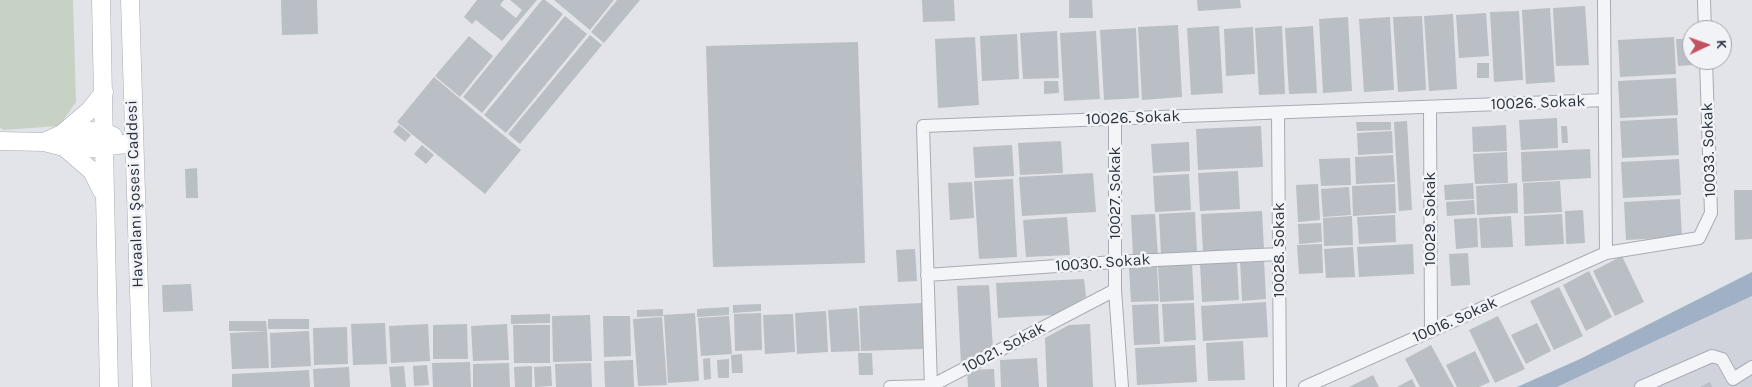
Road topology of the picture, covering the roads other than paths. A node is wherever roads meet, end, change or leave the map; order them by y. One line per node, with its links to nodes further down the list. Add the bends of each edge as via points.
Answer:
1 (101, 0): 7 (street, Havaalanı Şosesi Caddesi)
2 (130, 0): 15 (street, Havaalanı Şosesi Caddesi)
3 (1704, 0): 5 (street)
4 (1604, 2): 8 (street)
5 (1705, 20)
6 (1706, 70): 17 (street, 10033. Sokak, via 1711,212)
7 (104, 92): 12 (street, Havaalanı Şosesi Caddesi); 14 (street)
8 (1605, 100): 9 (street, 10026. Sokak); 18 (street)
9 (1430, 107): 10 (street, 10026. Sokak); 23 (street, 10029. Sokak)
10 (1278, 113): 11 (street, 10026. Sokak); 19 (street, 10028. Sokak)
11 (1115, 119): 20 (street, 10027. Sokak); 21 (street, 10026. Sokak, via 923,126)
12 (104, 140): 14 (street, via 90,131); 15 (street); 16 (street, Havaalanı Şosesi Caddesi)
13 (0, 141): 14 (street)
14 (63, 141): 16 (street, via 92,171)
15 (133, 143): 27 (street, Havaalanı Şosesi Caddesi)
16 (104, 196): 26 (street, Havaalanı Şosesi Caddesi)
17 (1699, 238): 18 (street, 10016. Sokak)
18 (1606, 253): 23 (street, 10016. Sokak)
19 (1279, 254): 20 (street, 10030. Sokak); 31 (street, 10028. Sokak)
20 (1115, 262): 21 (street, 10030. Sokak); 22 (street, 10027. Sokak)
21 (928, 275): 29 (street, 10026. Sokak)
22 (1115, 290): 29 (street, 10021. Sokak); 30 (street, 10027. Sokak)
23 (1431, 331): 32 (street, 10016. Sokak)
24 (1752, 367): 25 (street)
25 (1735, 383): 33 (street, via 1722,359 1712,356)
26 (109, 387)
27 (142, 387)
28 (890, 387): 29 (street, 10021. Sokak)
29 (931, 387)
30 (1122, 387)
31 (1280, 387)
32 (1305, 387)
33 (1641, 387)

